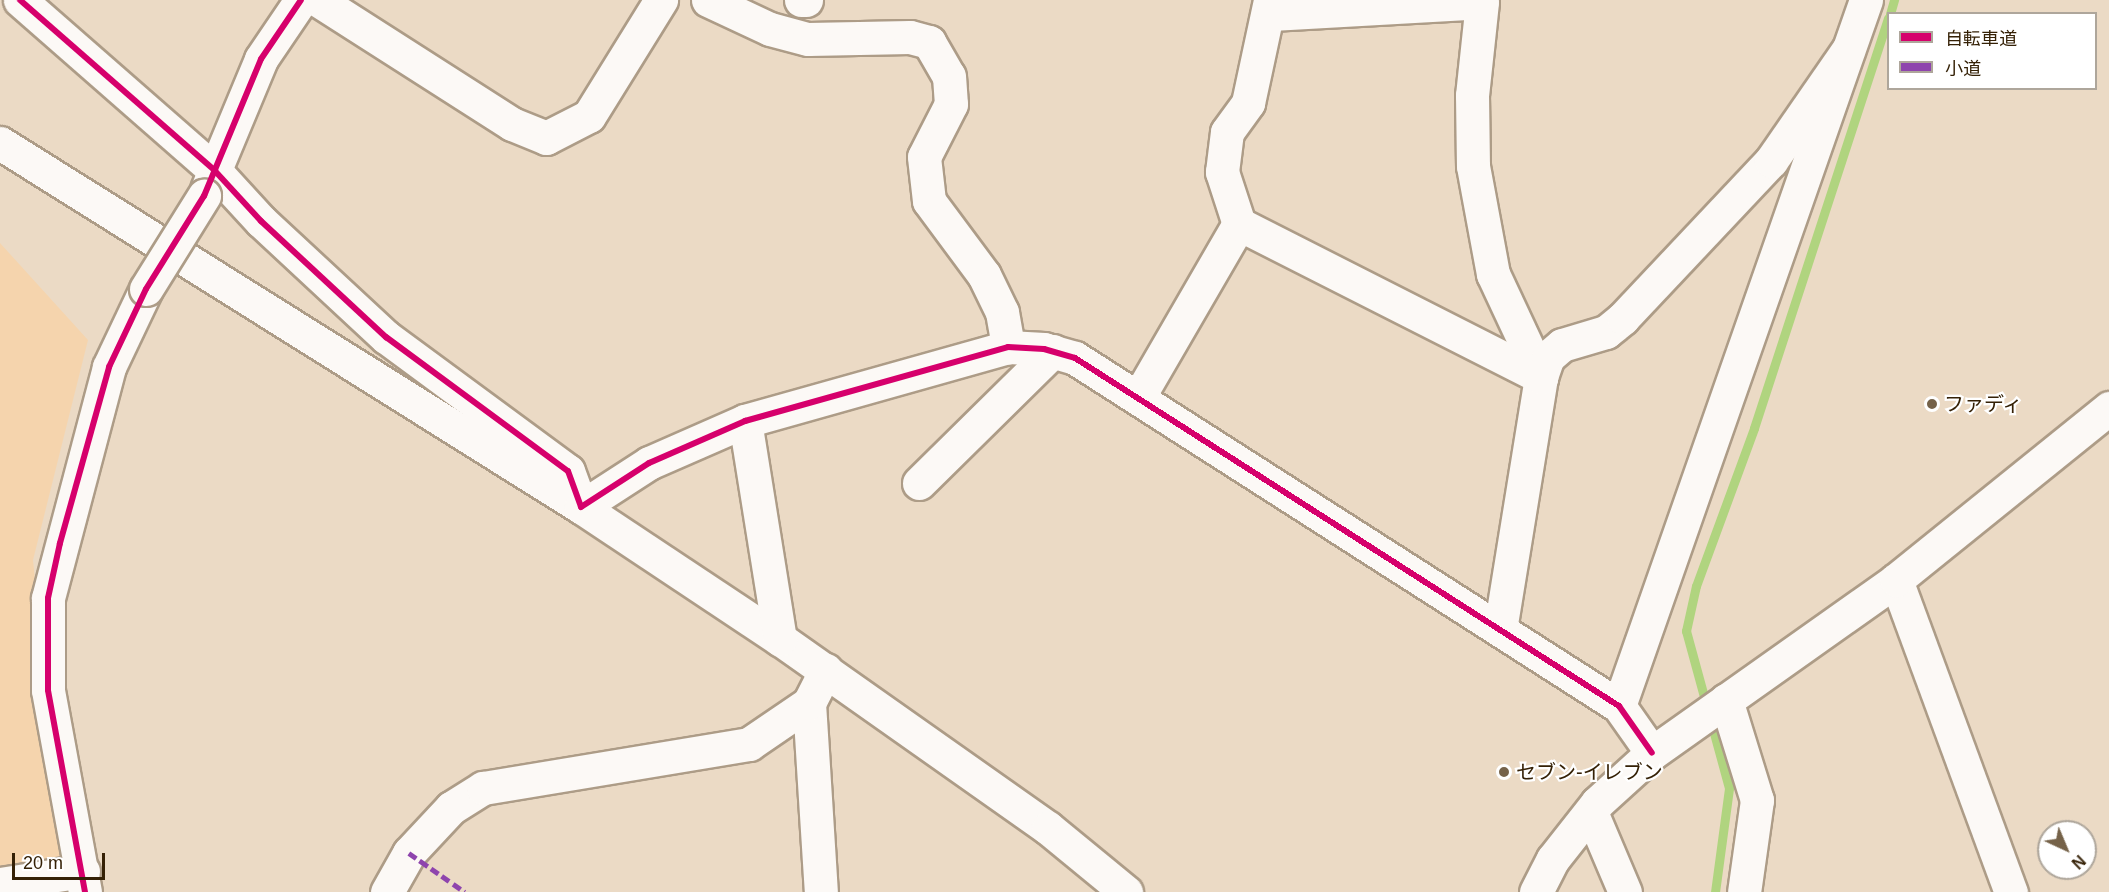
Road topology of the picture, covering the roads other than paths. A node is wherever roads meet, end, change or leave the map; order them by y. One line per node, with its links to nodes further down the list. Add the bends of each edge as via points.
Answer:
1 (20, 0): 12 (street)
2 (302, 0): 12 (street, via 261,58)
3 (318, 0): 4 (street, via 521,130 546,138 589,116)
4 (661, 0)
5 (708, 0): 14 (street, via 770,29 808,39 910,37 928,42 949,76 951,104 924,157 929,201 984,275 1002,312)
6 (801, 0): 7 (street)
7 (806, 0)
8 (1866, 0): 10 (street)
9 (1270, 7): 13 (street, via 1248,103 1227,132 1222,172); 16 (street, via 1482,2 1473,95 1473,166 1493,274)
10 (1848, 50): 16 (street, via 1771,161 1623,318 1606,332 1562,345 1548,357); 28 (street)
11 (0, 143): 21 (street)
12 (210, 183): 21 (street, via 261,221 386,337 568,471); 31 (street, bridge, via 146,289 109,367 48,598 48,690)
13 (1239, 224): 16 (street); 17 (street)
14 (1008, 347): 15 (street); 19 (street)
15 (1053, 351): 17 (street, via 1074,358); 20 (street)
16 (1541, 377): 23 (street)
17 (1138, 398): 23 (street)
18 (2109, 408): 22 (street)
19 (745, 421): 21 (street, via 649,464); 24 (street)
20 (919, 483)
21 (581, 507): 24 (street)
22 (1896, 580): 26 (street); 39 (street)
23 (1500, 630): 28 (street)
24 (780, 639): 25 (street)
25 (826, 670): 27 (street); 35 (street, via 1048,828)
26 (1726, 700): 29 (street); 38 (street, via 1757,800)
27 (809, 703): 33 (street, via 749,744 483,788 451,808 409,853); 34 (street)
28 (1618, 706): 29 (street)
29 (1652, 753): 30 (street)
30 (1591, 812): 36 (street, via 1553,859); 37 (street)
31 (84, 882): 32 (street)
32 (0, 884)
33 (387, 892)
34 (821, 892)
35 (1126, 892)
36 (1536, 892)
37 (1625, 892)
38 (1744, 892)
39 (2011, 892)

